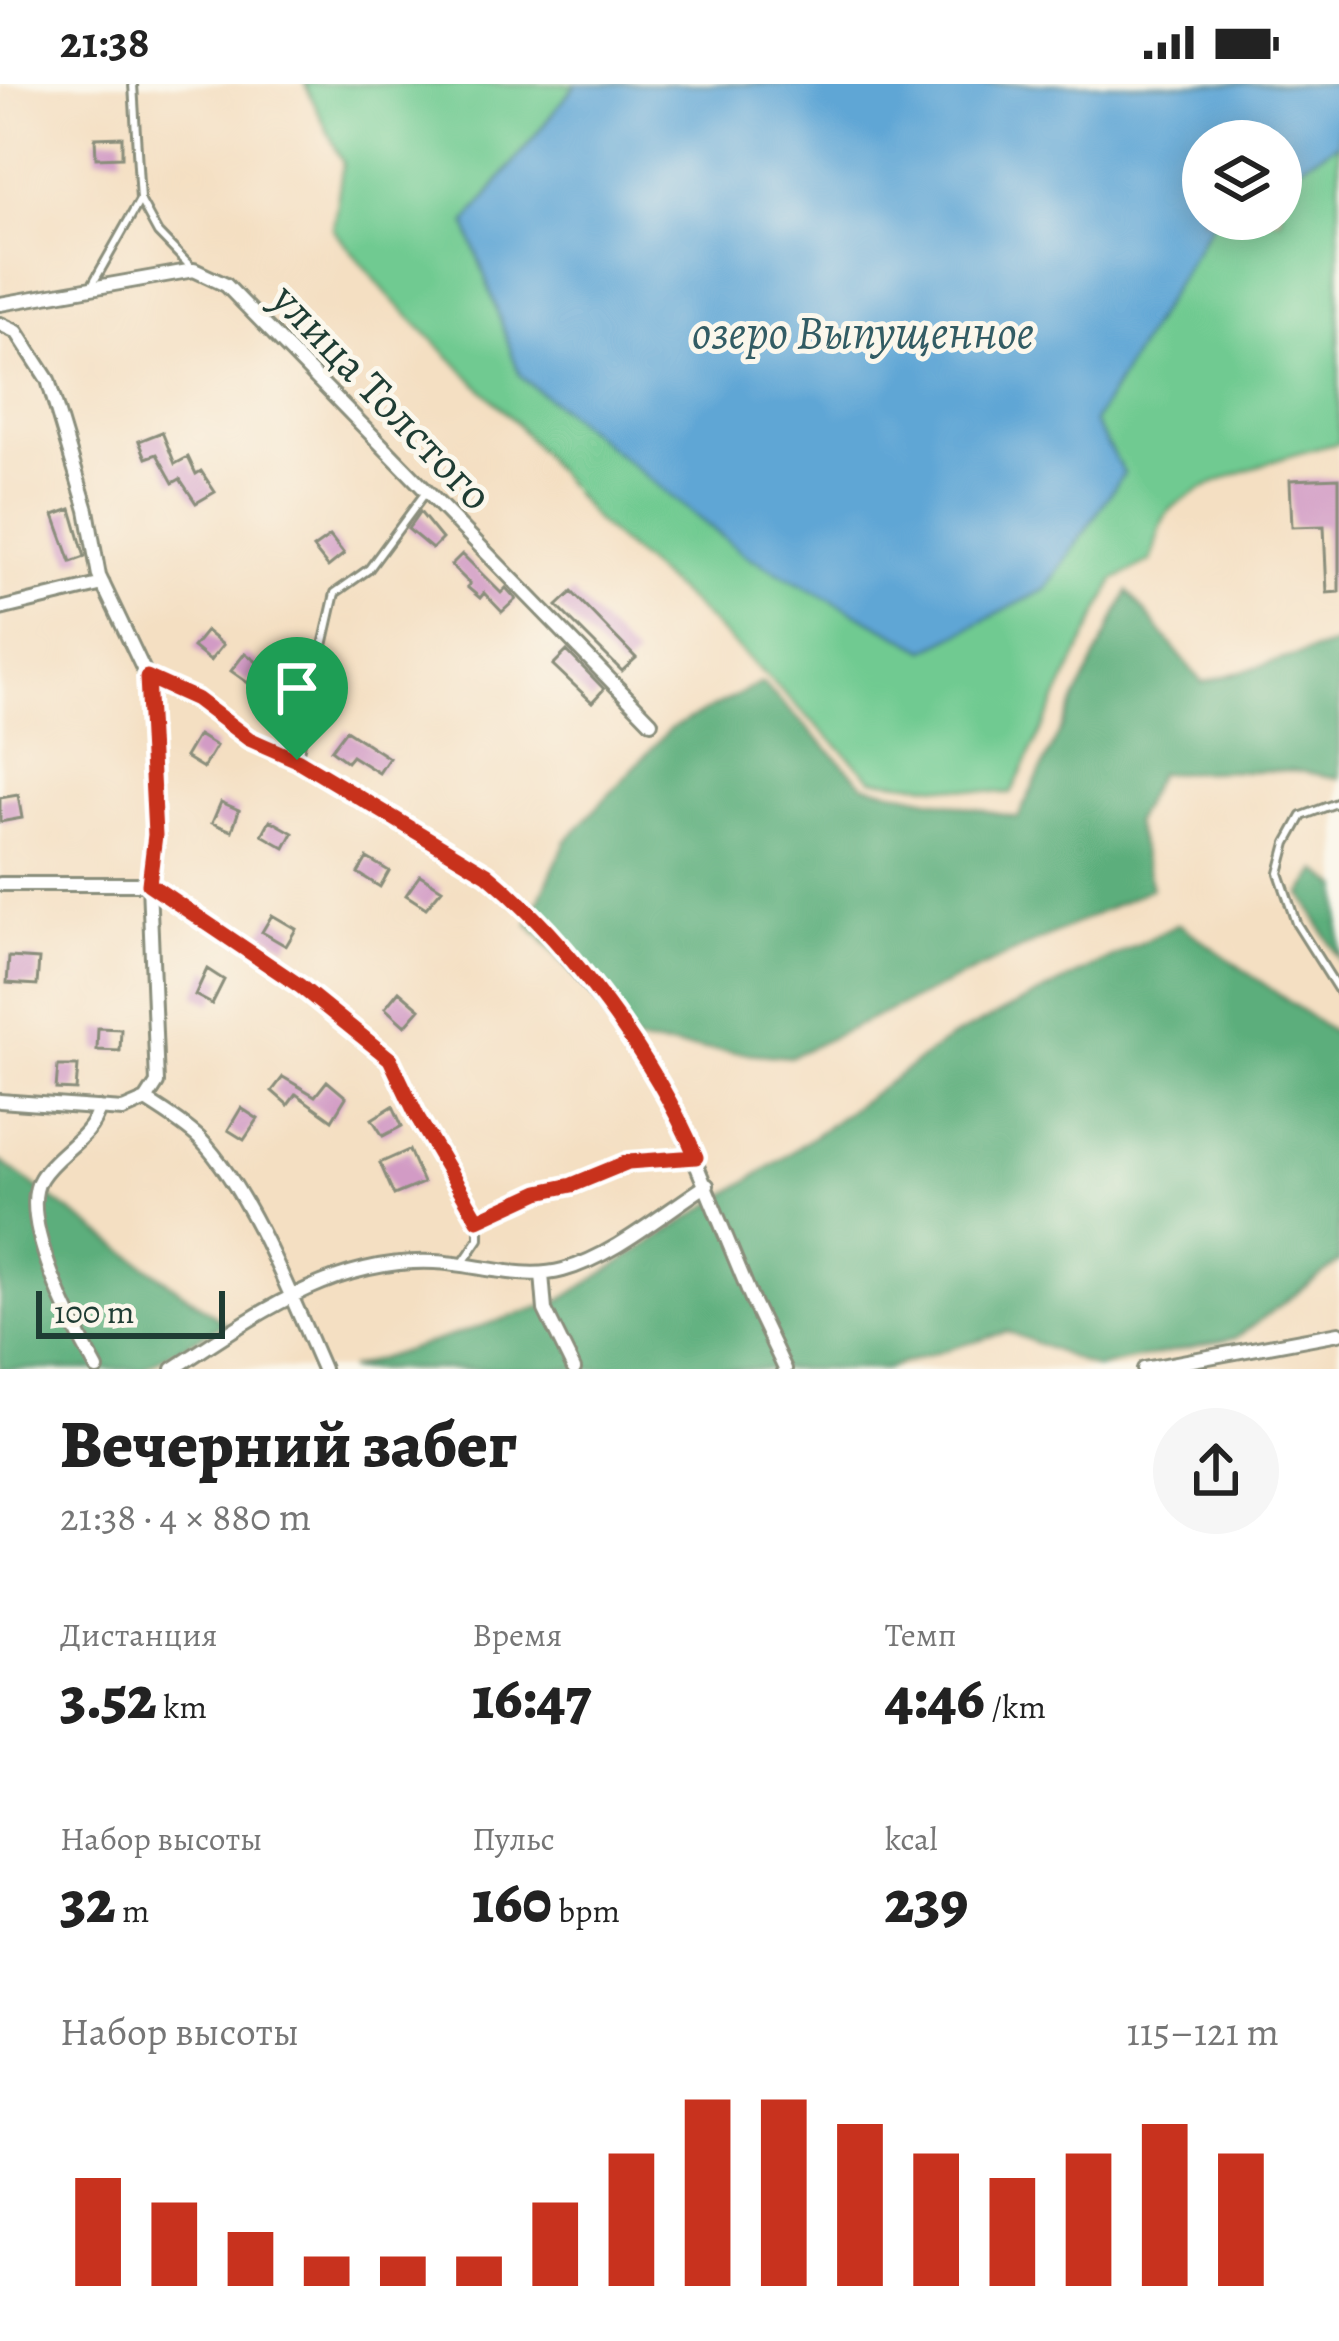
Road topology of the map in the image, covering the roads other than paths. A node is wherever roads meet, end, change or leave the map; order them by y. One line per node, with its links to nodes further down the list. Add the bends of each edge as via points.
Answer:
1 (134, 84): 2 (lane)
2 (140, 200): 3 (lane); 4 (lane)
3 (194, 270): 4 (street); 7 (street, улица Толстого, via 226,286)
4 (90, 289): 5 (street)
5 (0, 304)
6 (0, 324): 8 (street, via 17,332 48,380)
7 (425, 493): 11 (street, улица Толстого); 12 (lane, via 369,569 335,593)
8 (103, 584): 9 (street); 10 (street)
9 (0, 609)
10 (147, 677): 12 (street); 15 (street, via 155,835)
11 (651, 722)
12 (297, 760): 20 (street, via 487,874 553,938 668,1096)
13 (1339, 802): 16 (lane, via 1302,816 1279,873 1296,922)
14 (0, 884): 15 (street)
15 (149, 884): 17 (street, via 158,1061); 21 (street, via 300,986 390,1059)
16 (1339, 991)
17 (146, 1100): 19 (street); 24 (street, via 213,1154)
18 (0, 1101): 19 (street)
19 (99, 1108): 26 (street, via 92,1126 40,1178 35,1197 55,1286)
20 (707, 1185): 23 (street, via 592,1257); 30 (street)
21 (478, 1220): 22 (lane, via 479,1239)
22 (461, 1264): 23 (street); 24 (street, via 371,1267)
23 (542, 1274): 29 (street, via 545,1310)
24 (291, 1297): 27 (street); 28 (street)
25 (1339, 1333): 31 (street)
26 (97, 1369)
27 (173, 1369)
28 (323, 1369)
29 (574, 1369)
30 (784, 1369)
31 (1144, 1369)

